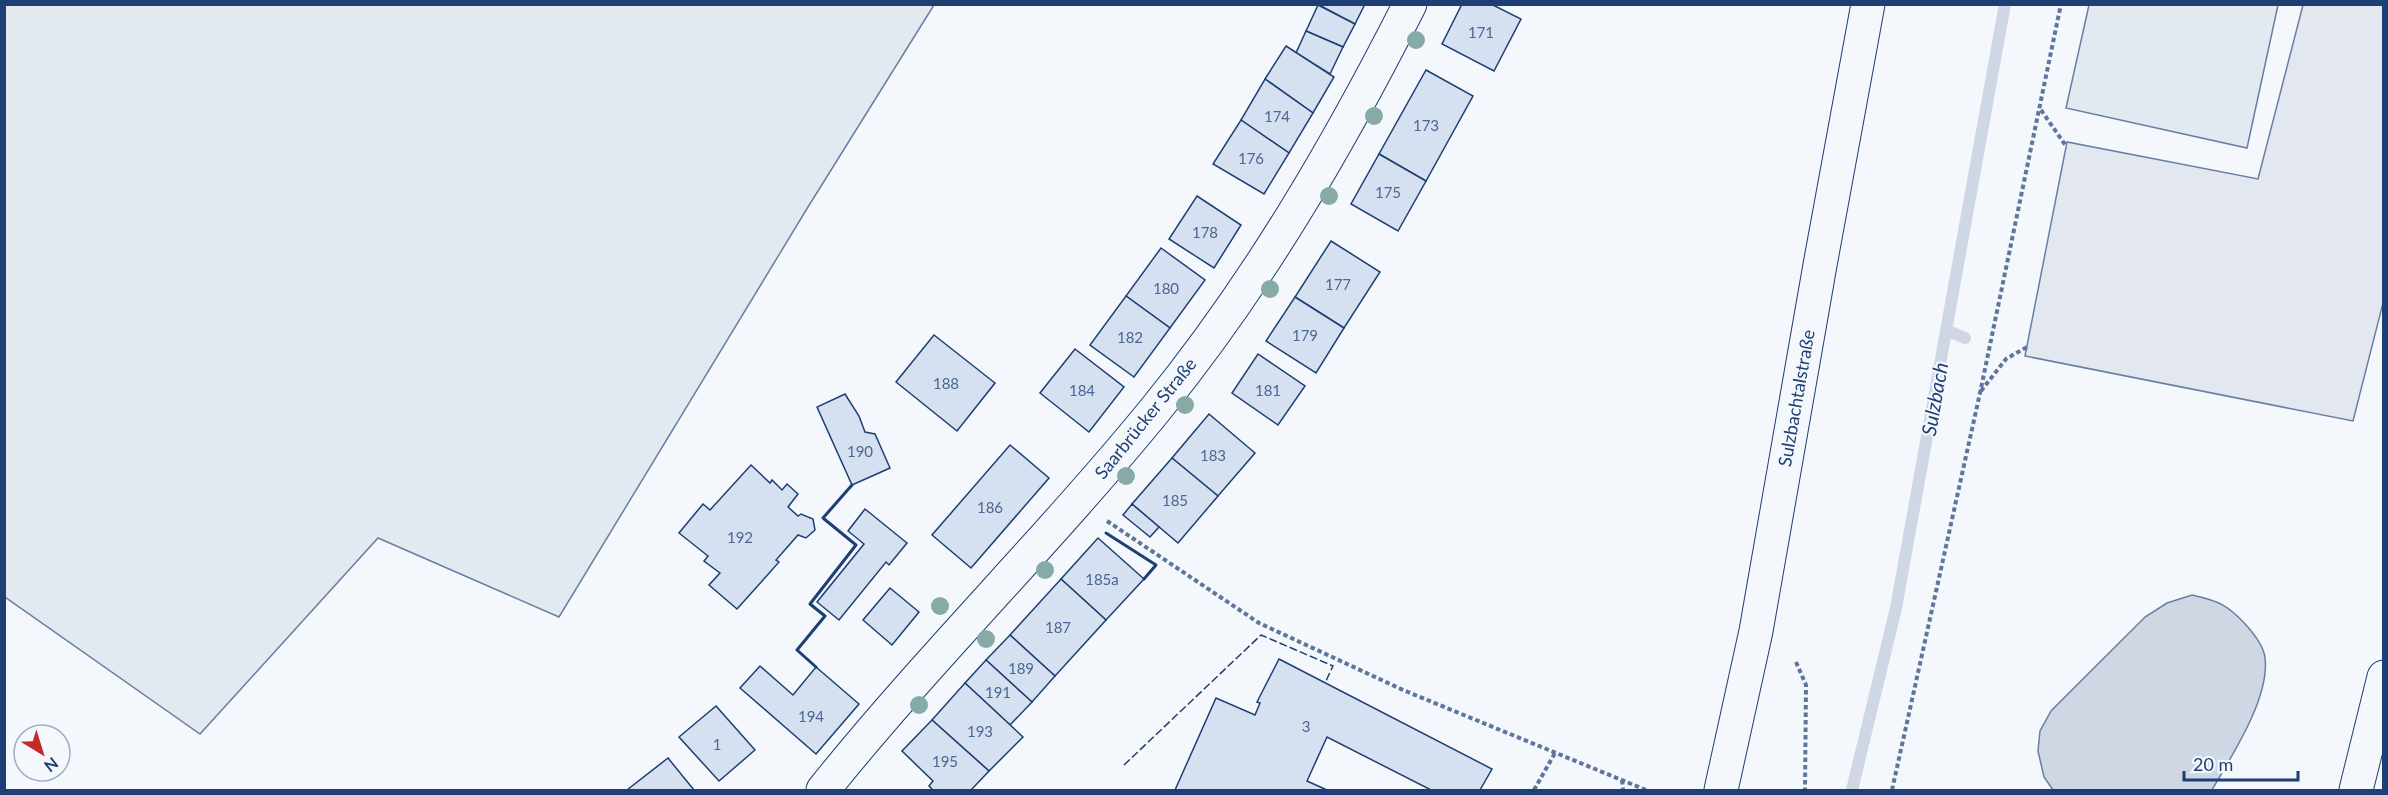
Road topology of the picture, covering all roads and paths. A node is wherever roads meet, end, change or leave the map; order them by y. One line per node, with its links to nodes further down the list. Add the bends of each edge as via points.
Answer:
1 (1410, 4): 13 (street, Saarbrücker Straße, via 1357,107 1241,298 1148,418)
2 (1868, 4): 17 (street, Sulzbachtalstraße, via 1756,631)
3 (2061, 4): 4 (path)
4 (2041, 109): 5 (path); 7 (path)
5 (2066, 146)
6 (2027, 347): 7 (path, via 2006,359)
7 (1980, 393): 19 (path)
8 (1111, 524): 11 (path, via 1259,623 1403,690)
9 (1796, 662): 18 (path, via 1806,685)
10 (2384, 677): 20 (street)
11 (1555, 753): 12 (path); 14 (path)
12 (1622, 780): 15 (path); 16 (path)
13 (823, 790)
14 (1534, 790)
15 (1623, 790)
16 (1646, 790)
17 (1721, 790)
18 (1805, 790)
19 (1892, 790)
20 (2356, 790)

